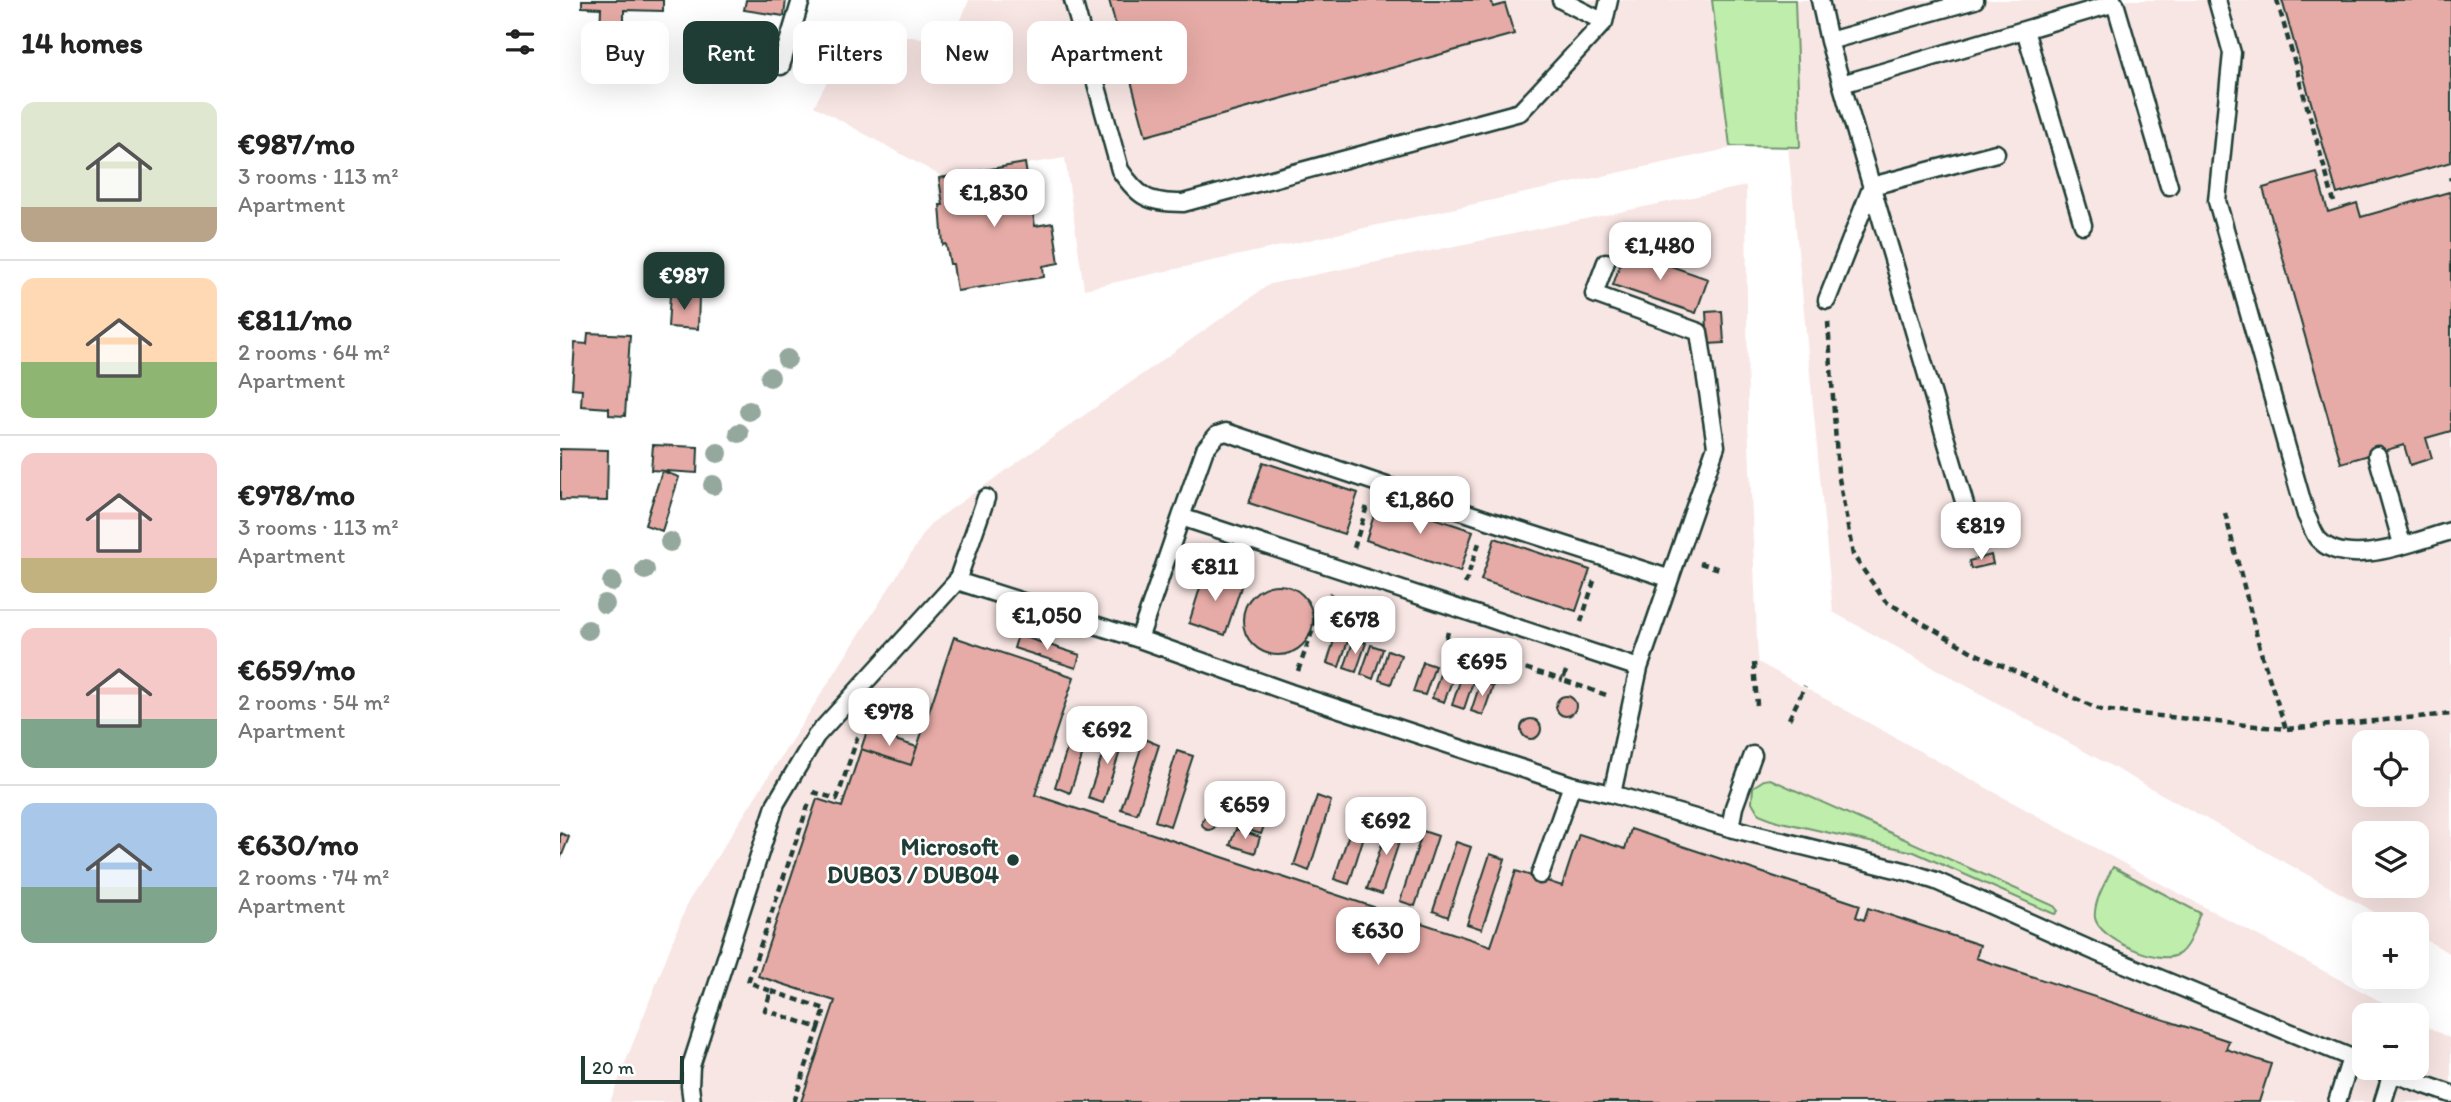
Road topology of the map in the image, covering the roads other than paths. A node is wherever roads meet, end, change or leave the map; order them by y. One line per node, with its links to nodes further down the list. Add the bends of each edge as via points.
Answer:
1 (801, 0): 11 (lane)
2 (1073, 0): 8 (lane, via 1120,170 1135,191 1156,203 1182,204 1520,112)
3 (1561, 0): 8 (lane)
4 (1609, 0): 8 (lane)
5 (1820, 0): 10 (lane)
6 (1975, 0): 10 (lane)
7 (2217, 0): 24 (lane, via 2232,53 2217,201 2306,515 2319,540 2338,551 2366,554)
8 (1604, 22)
9 (2025, 30): 12 (lane); 15 (lane, via 2115,3); 16 (lane)
10 (1829, 41): 12 (lane)
11 (781, 66)
12 (1842, 84): 14 (lane)
13 (1996, 153): 14 (lane)
14 (1872, 186): 18 (lane); 23 (lane)
15 (2169, 186)
16 (2083, 225)
17 (1605, 262): 25 (lane, via 1594,294 1699,332 1716,446)
18 (1827, 300)
19 (2377, 455): 24 (lane)
20 (986, 498): 26 (lane)
21 (1181, 517): 25 (lane, via 1205,449 1226,432); 27 (lane); 28 (lane)
22 (2451, 531): 24 (lane)
23 (1973, 532)
24 (2402, 544)
25 (1668, 578): 28 (lane)
26 (957, 581): 27 (lane); 38 (lane, via 816,736 775,803 691,1066)
27 (1139, 639): 30 (lane, via 1291,694)
28 (1639, 668): 31 (lane)
29 (1753, 755): 32 (lane)
30 (1572, 785): 31 (lane); 33 (lane)
31 (1612, 794): 32 (lane)
32 (1730, 828): 34 (lane, via 1936,881)
33 (1539, 876)
34 (2352, 1059)
35 (2352, 1073): 41 (lane)
36 (2390, 1080): 42 (lane)
37 (2412, 1080): 39 (lane)
38 (691, 1094): 40 (lane)
39 (2451, 1094)
40 (681, 1102)
41 (2337, 1102)
42 (2383, 1102)

